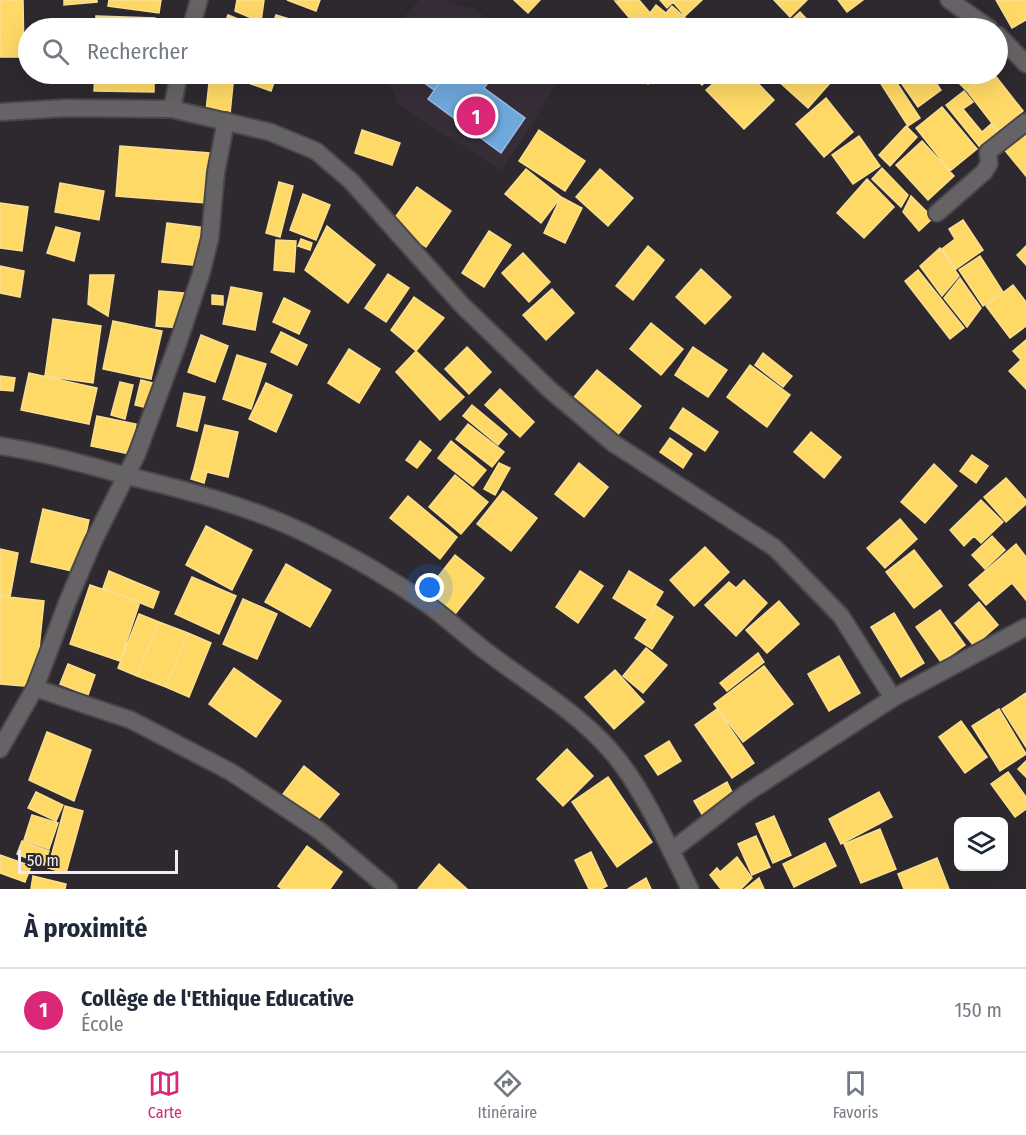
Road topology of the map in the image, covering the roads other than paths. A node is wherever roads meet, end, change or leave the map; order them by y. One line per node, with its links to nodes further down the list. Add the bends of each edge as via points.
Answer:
1 (199, 0): 3 (street)
2 (949, 0): 4 (street)
3 (194, 18)
4 (975, 18)
5 (1008, 45): 6 (street)
6 (1026, 64)
7 (177, 84): 8 (street)
8 (172, 109): 9 (street); 10 (street)
9 (0, 112)
10 (226, 121): 14 (street, via 210,238 201,274); 17 (street, via 270,132 316,151 351,181 462,305 549,389 613,443 775,548 841,616)
11 (1026, 122): 12 (street, via 988,152 989,164 984,172)
12 (937, 213)
13 (0, 446): 14 (street)
14 (127, 476): 16 (street, via 89,552); 19 (street, via 258,512 369,567 427,604 592,731 633,782)
15 (1026, 627): 17 (street)
16 (35, 688): 18 (street); 20 (street, via 131,720 231,772 320,831)
17 (893, 698): 19 (street, via 745,794)
18 (0, 749)
19 (671, 851): 21 (street)
20 (389, 889)
21 (690, 889)

